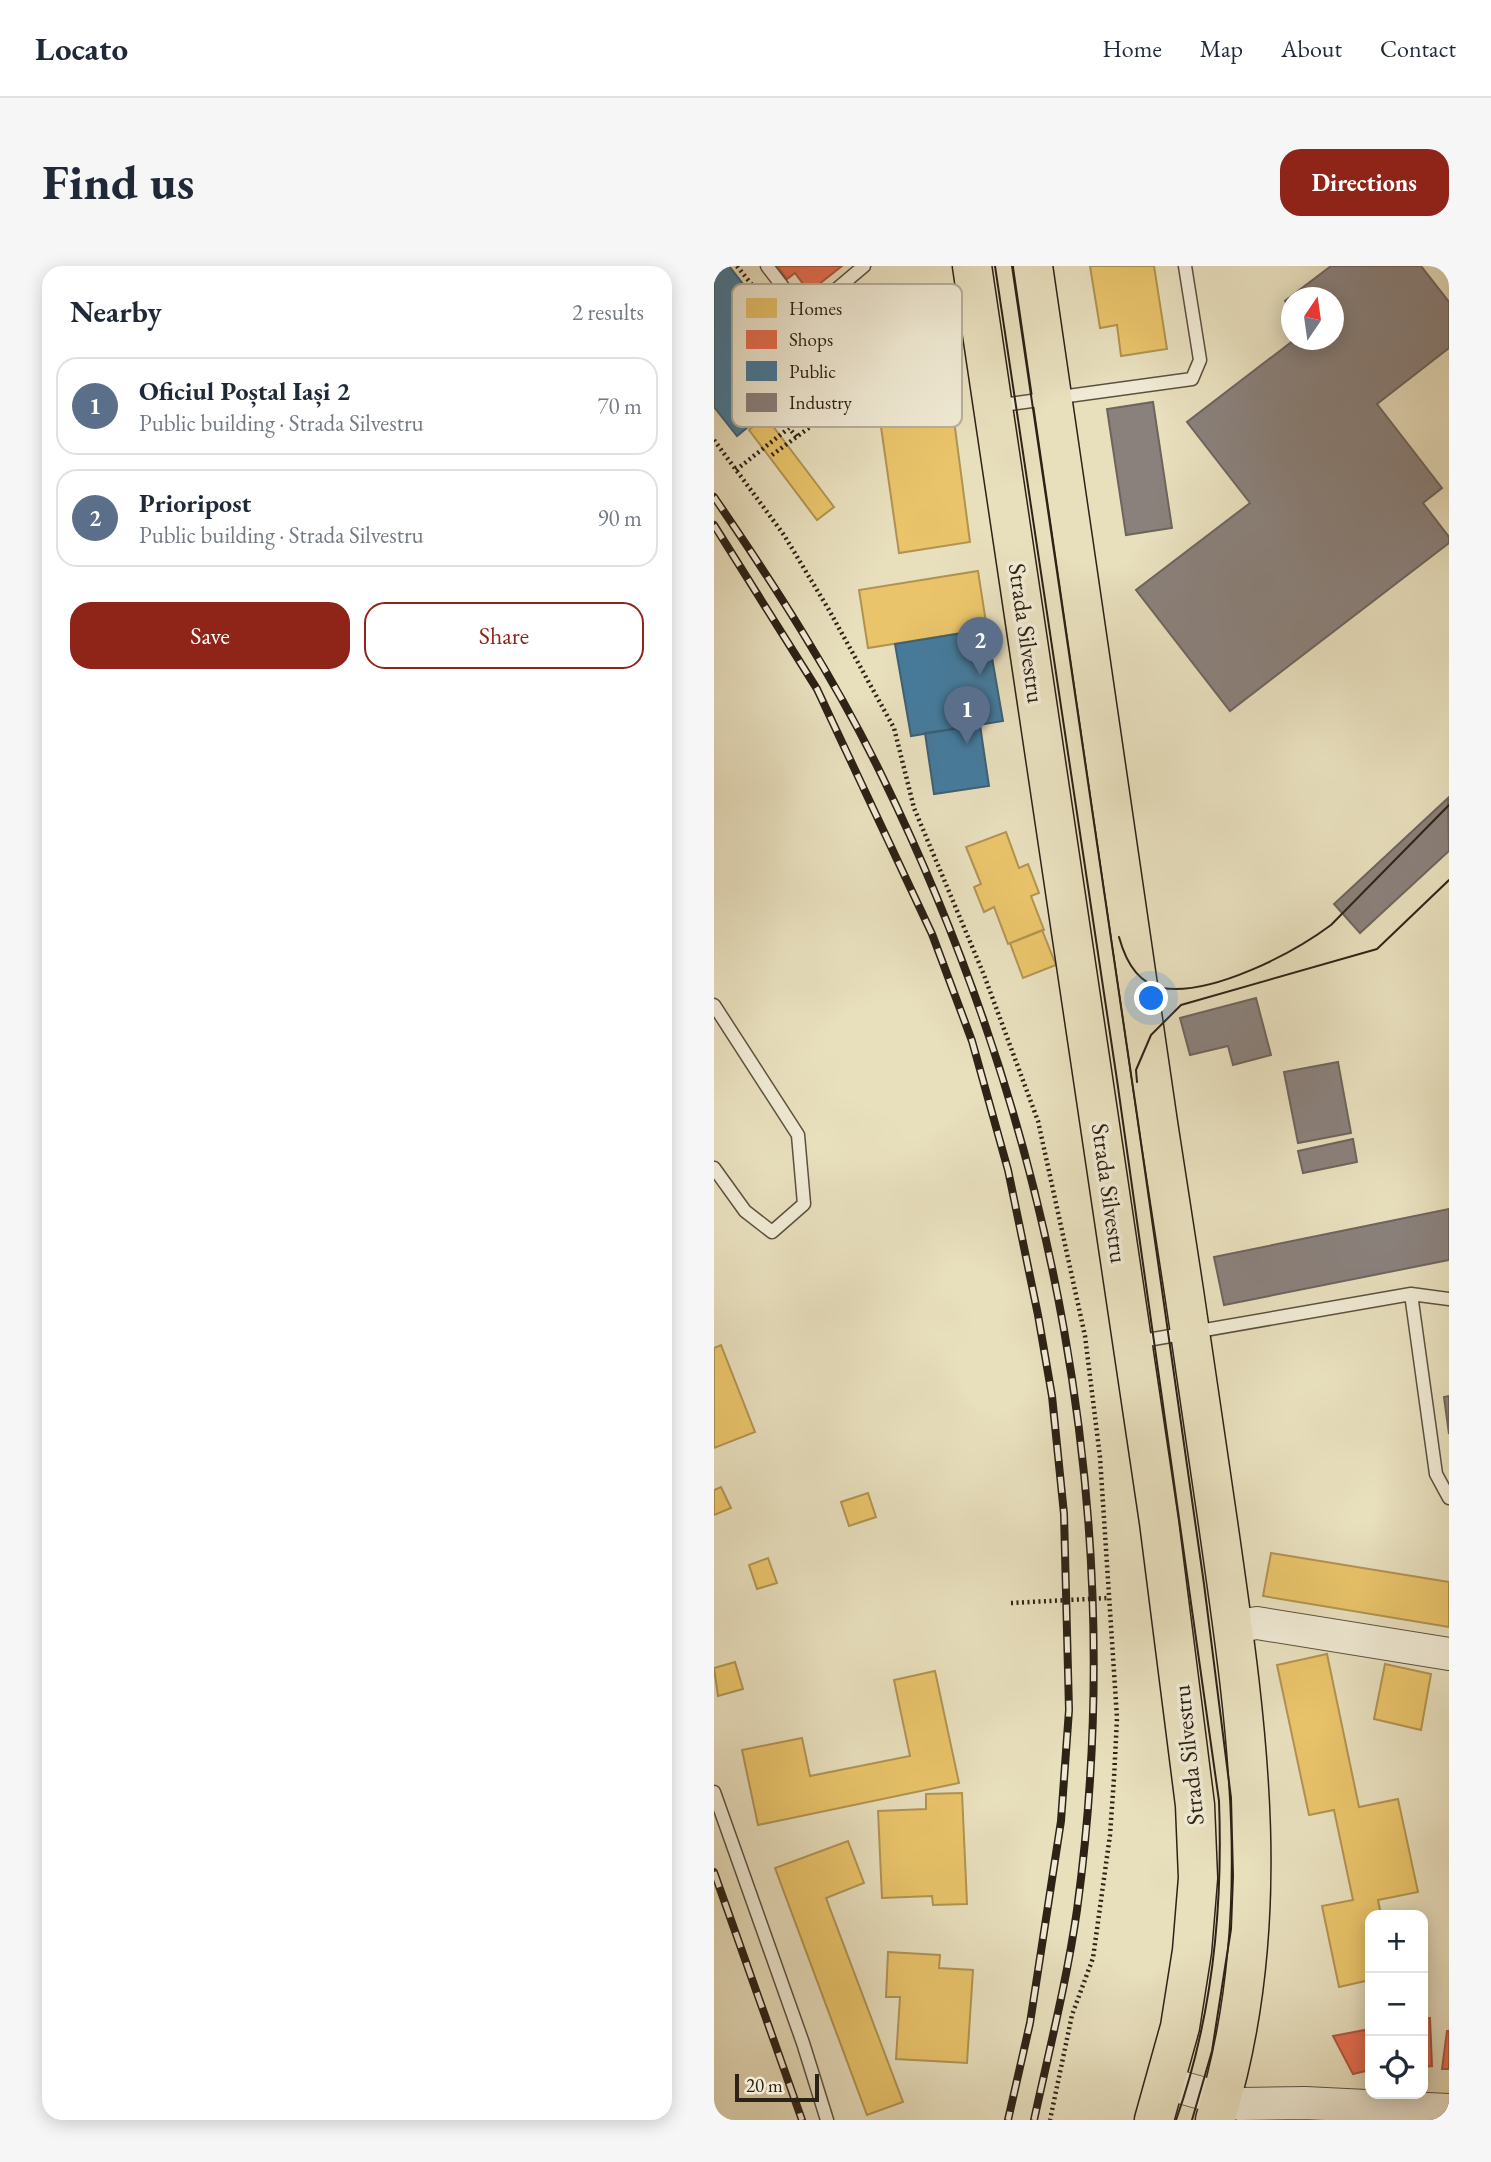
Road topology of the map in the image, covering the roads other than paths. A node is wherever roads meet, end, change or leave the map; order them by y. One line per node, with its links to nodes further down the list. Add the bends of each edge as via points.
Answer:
1 (767, 266): 6 (lane)
2 (864, 266): 7 (lane)
3 (972, 266): 9 (main road, Strada Silvestru)
4 (1033, 266): 8 (main road)
5 (1185, 266): 8 (lane, via 1200,360 1192,379)
6 (781, 284)
7 (842, 284)
8 (1052, 398): 9 (lane); 14 (main road)
9 (993, 406): 15 (main road, Strada Silvestru)
10 (714, 1005): 11 (lane, via 798,1135 804,1204 772,1232 744,1211)
11 (714, 1168)
12 (1411, 1294): 13 (lane); 14 (lane); 16 (lane, via 1436,1474)
13 (1449, 1299)
14 (1191, 1333): 15 (lane); 17 (main road)
15 (1132, 1343): 20 (main road, Strada Silvestru, via 1195,1805 1198,1878 1192,1951)
16 (1449, 1498)
17 (1233, 1627): 18 (street, via 1257,1623); 21 (main road, via 1251,1808 1253,1896 1244,1995)
18 (1449, 1654)
19 (714, 1792): 24 (lane)
20 (1166, 2083): 21 (street); 25 (main road, Strada Silvestru)
21 (1218, 2110): 23 (street, via 1240,2104)
22 (1449, 2110): 23 (street)
23 (1306, 2111)
24 (827, 2120)
25 (1154, 2120)

